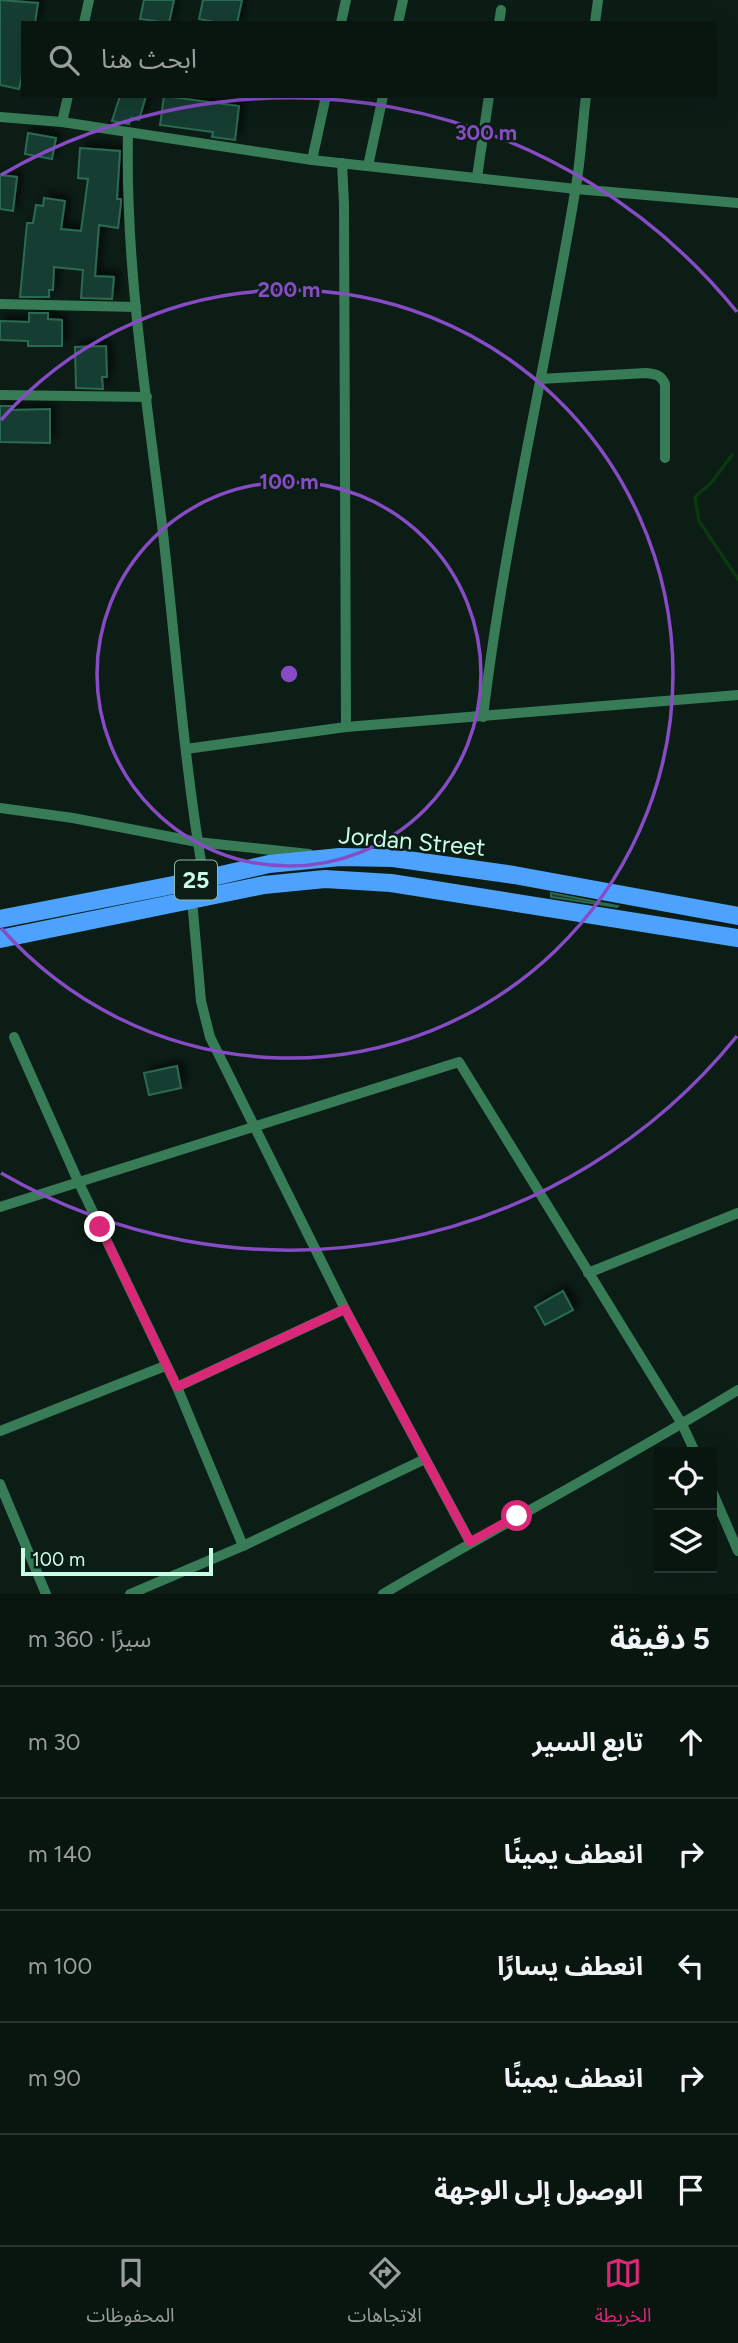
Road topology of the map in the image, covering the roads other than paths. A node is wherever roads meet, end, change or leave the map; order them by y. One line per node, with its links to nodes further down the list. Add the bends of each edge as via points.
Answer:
1 (89, 0): 6 (street)
2 (346, 0): 7 (street)
3 (403, 0): 8 (street)
4 (598, 0): 10 (street)
5 (501, 10): 9 (street)
6 (84, 21)
7 (341, 21)
8 (398, 21)
9 (499, 21)
10 (596, 21)
11 (68, 98): 17 (street)
12 (326, 98): 19 (street)
13 (383, 98): 21 (street)
14 (489, 98): 22 (street)
15 (586, 98): 23 (street)
16 (0, 117): 17 (street)
17 (62, 122): 18 (street)
18 (128, 133): 19 (street); 26 (street, via 127,193)
19 (312, 160): 20 (street)
20 (342, 163): 21 (street); 33 (street)
21 (368, 166): 22 (street)
22 (477, 177): 23 (street)
23 (576, 189): 24 (street); 27 (street)
24 (738, 203)
25 (0, 304): 26 (street)
26 (136, 307): 29 (street)
27 (540, 379): 30 (street, via 656,373 665,384); 32 (street)
28 (0, 395): 29 (street)
29 (147, 397): 34 (street)
30 (665, 458)
31 (738, 695): 32 (street)
32 (483, 717): 33 (street)
33 (346, 727): 34 (street)
34 (186, 748): 36 (street)
35 (0, 808): 36 (street)
36 (197, 842): 37 (street); 39 (street)
37 (340, 857): 38 (highway, Jordan Street / 25); 39 (highway, Jordan Street / 25, via 269,864)
38 (393, 858): 40 (highway); 42 (highway, Jordan Street / 25, via 514,874)
39 (204, 879): 43 (highway, Jordan Street / 25)
40 (391, 883): 41 (highway, Jordan Street / 25, via 309,880); 44 (highway, Jordan Street / 25)
41 (192, 900): 45 (highway, Jordan Street / 25); 47 (street, via 201,1001 210,1037)
42 (738, 916)
43 (0, 919)
44 (738, 938)
45 (0, 939)
46 (13, 1037): 48 (street)
47 (256, 1125): 48 (street); 51 (street, via 459,1062); 52 (street)
48 (78, 1181): 49 (street); 53 (street)
49 (0, 1207)
50 (738, 1213): 51 (street)
51 (588, 1273): 56 (street)
52 (345, 1309): 54 (street); 59 (street)
53 (165, 1366): 54 (street); 57 (street)
54 (177, 1387): 63 (street)
55 (738, 1390): 56 (street)
56 (682, 1424): 58 (street); 62 (street)
57 (0, 1431)
58 (693, 1447)
59 (425, 1460): 62 (street); 63 (street)
60 (0, 1484): 65 (street)
61 (717, 1503): 64 (street)
62 (470, 1542): 67 (street)
63 (243, 1546): 66 (street)
64 (738, 1551)
65 (46, 1594)
66 (130, 1594)
67 (383, 1594)

